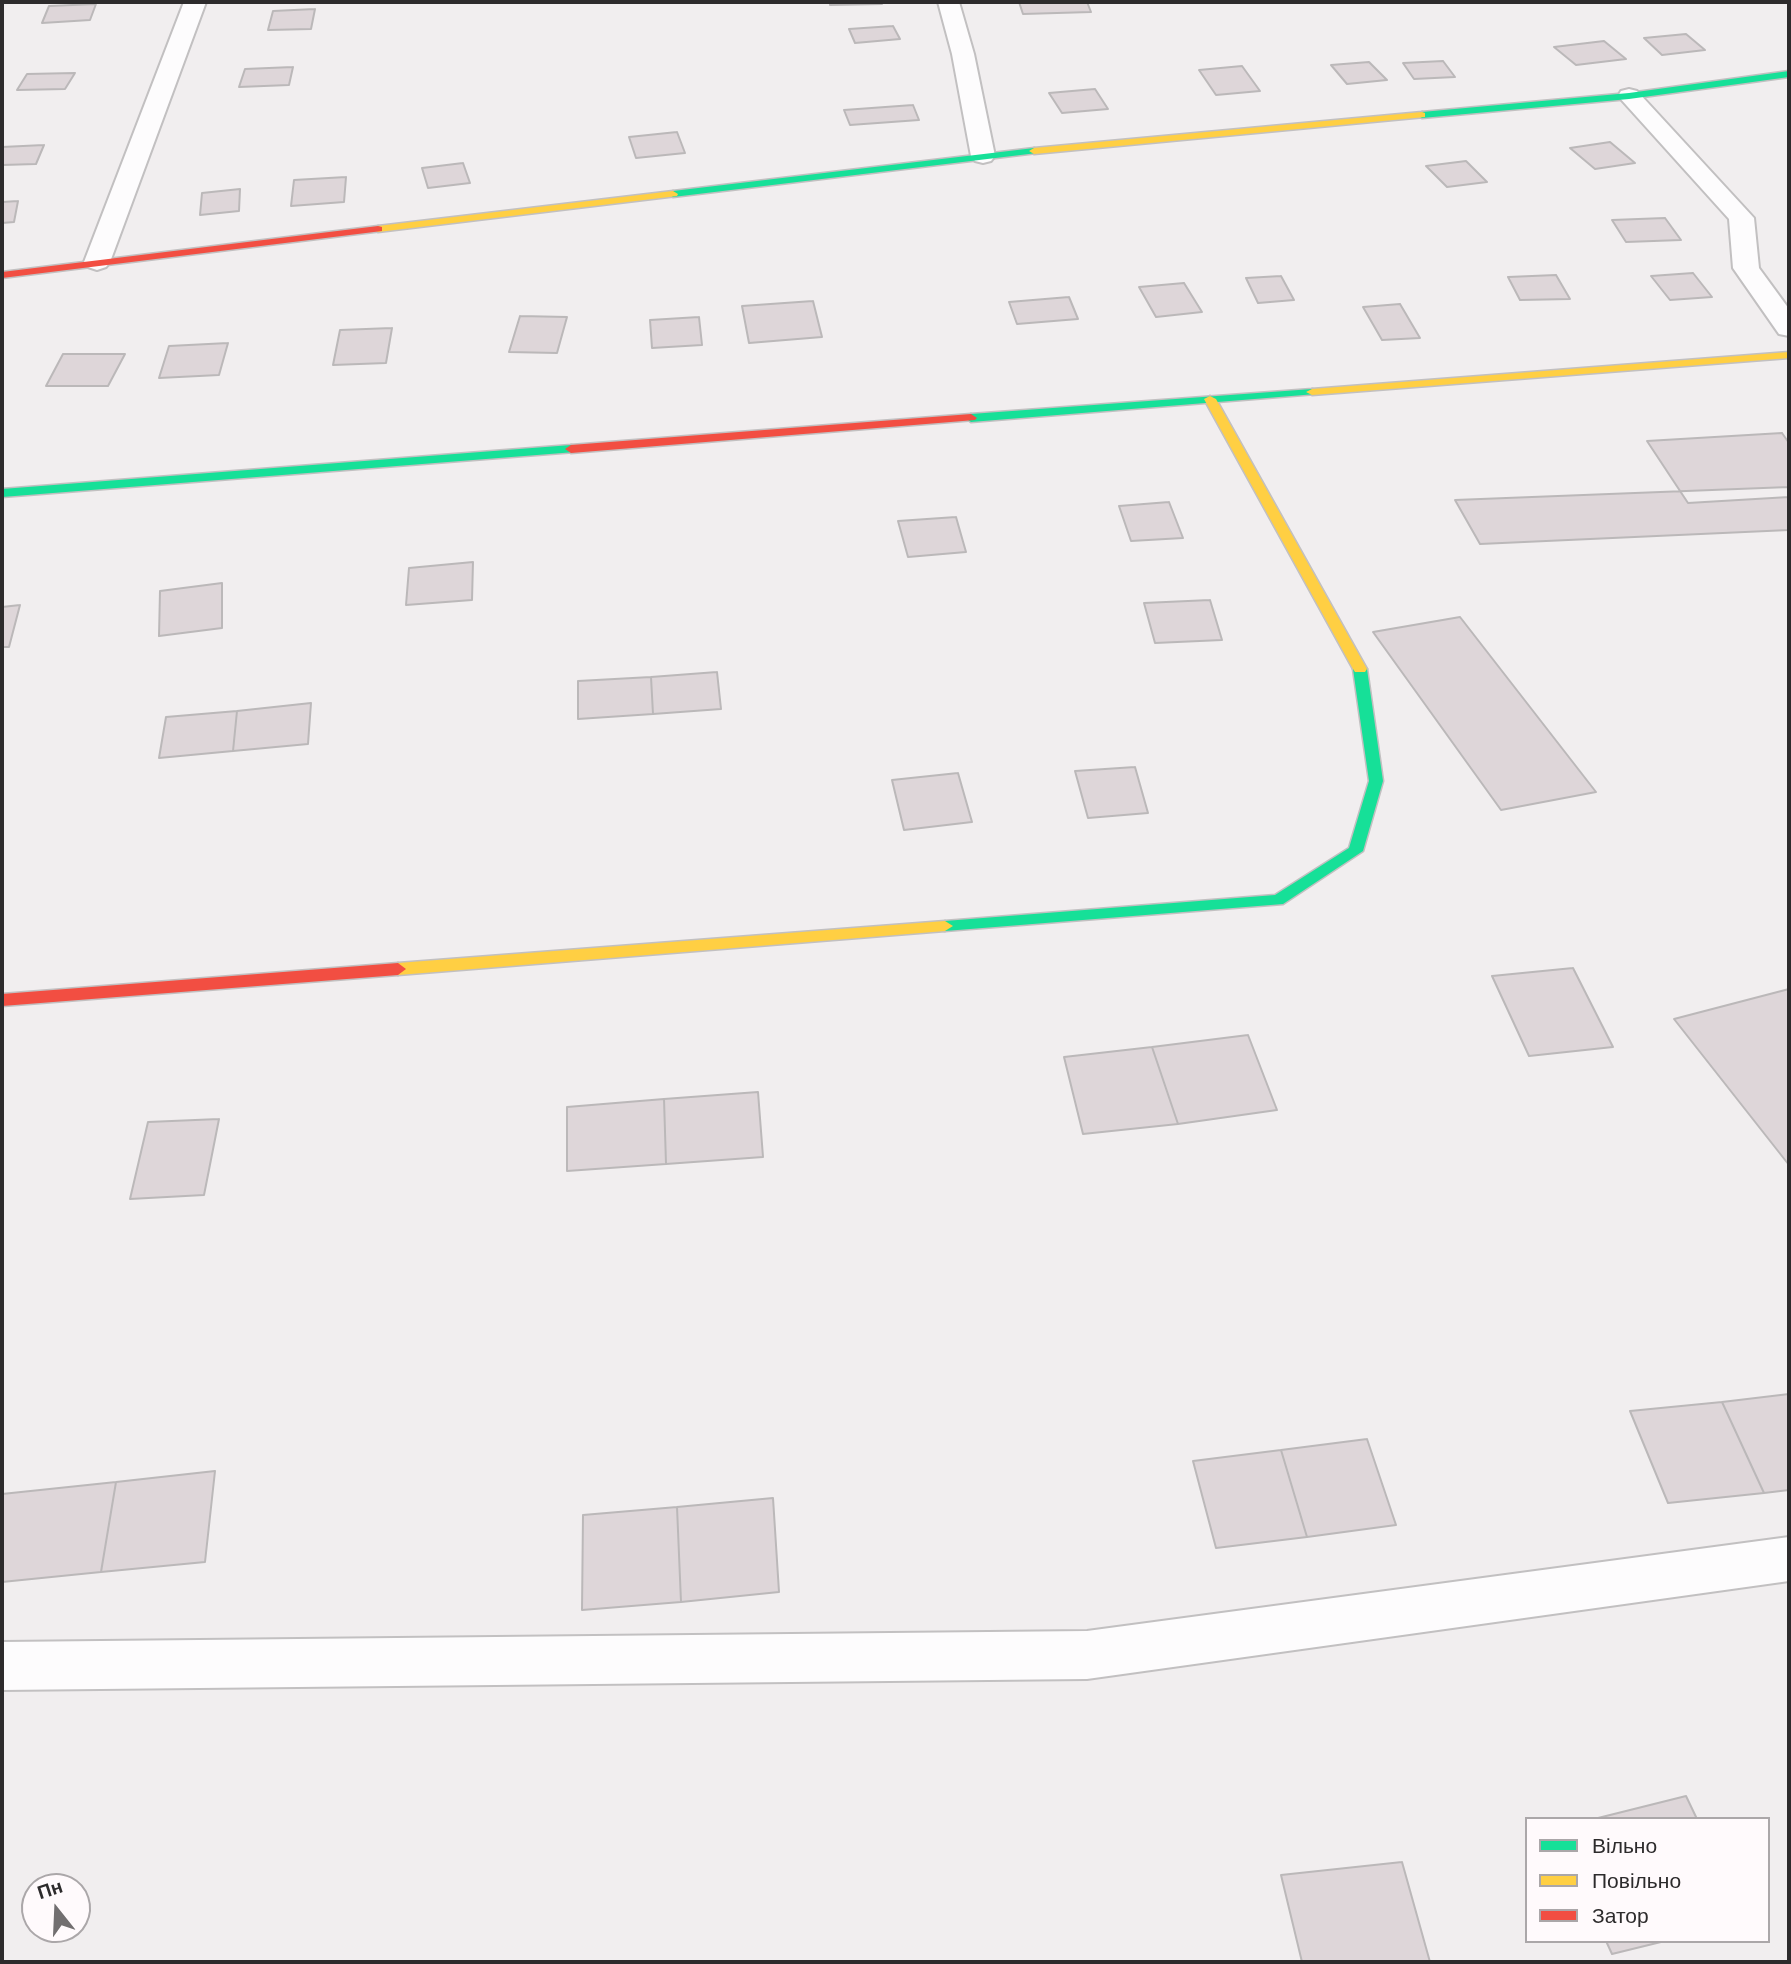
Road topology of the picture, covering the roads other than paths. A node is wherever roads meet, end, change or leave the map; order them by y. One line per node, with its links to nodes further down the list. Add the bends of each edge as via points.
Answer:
1 (195, 2): 6 (street)
2 (948, 2): 5 (street)
3 (1789, 74): 4 (street)
4 (1629, 96): 5 (street); 8 (street, via 1741,218 1746,268)
5 (984, 156): 6 (street)
6 (97, 262): 7 (street)
7 (2, 275)
8 (1789, 328)
9 (1789, 355): 10 (street)
10 (1210, 399): 11 (street); 12 (street, via 1362,672 1376,781 1356,851 1278,900)
11 (2, 493)
12 (2, 1000)
13 (1789, 1559): 14 (street, via 1087,1655)
14 (2, 1666)

